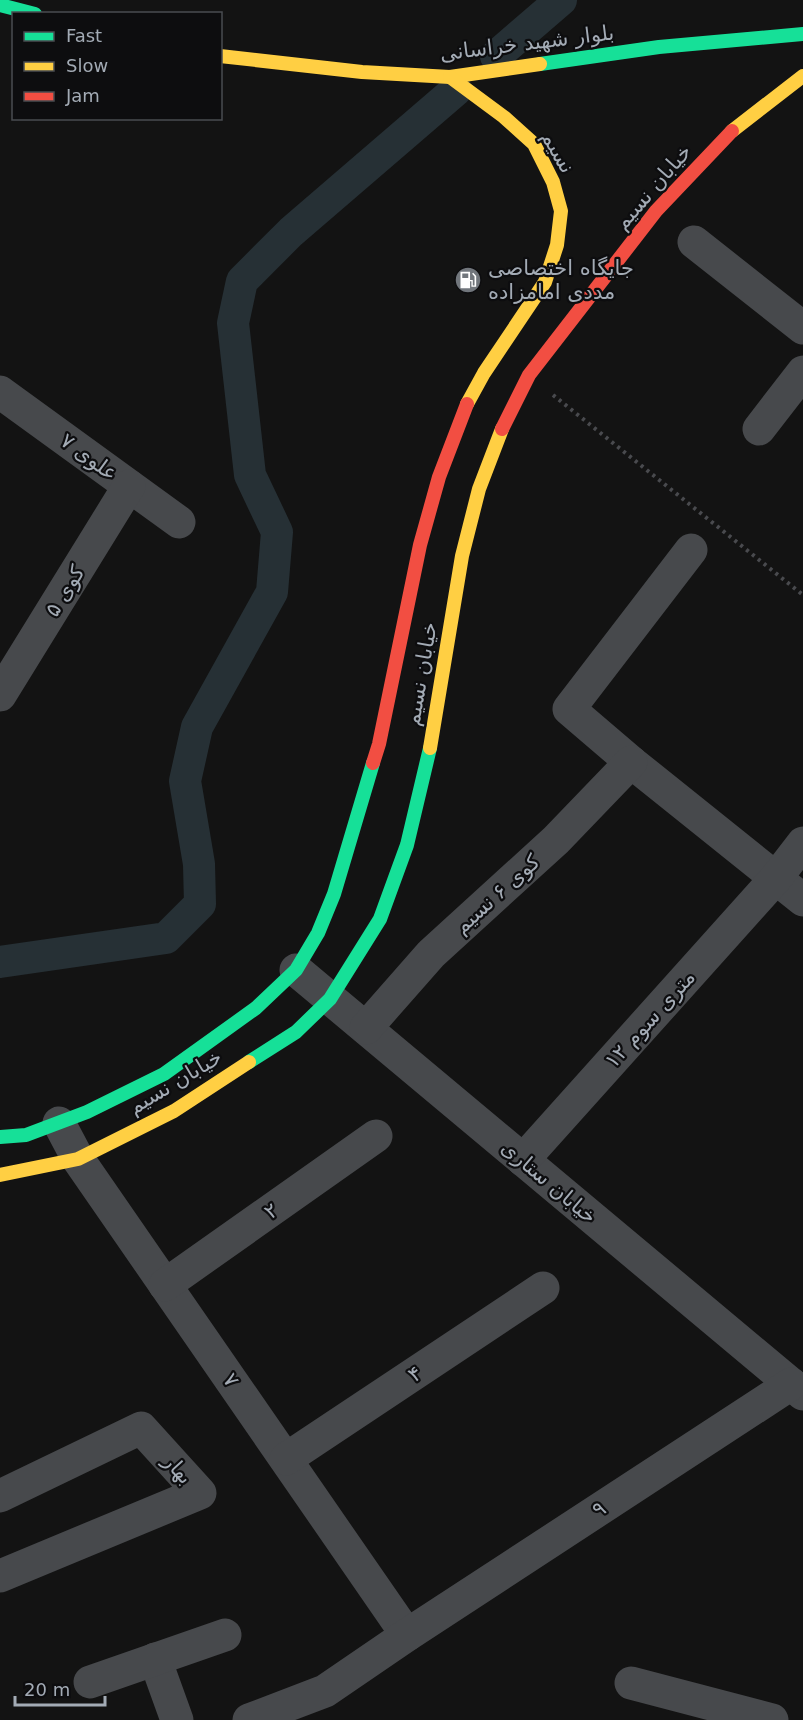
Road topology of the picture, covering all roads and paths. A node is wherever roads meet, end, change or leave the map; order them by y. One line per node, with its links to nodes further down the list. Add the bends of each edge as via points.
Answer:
1 (0, 5): 2 (main road)
2 (27, 12)
3 (803, 34): 6 (main road, بلوار شهید خراسانی, via 659,47)
4 (222, 56): 6 (main road, بلوار شهید خراسانی, via 362,72)
5 (803, 76): 11 (main road, خیابان نسیم, via 726,136 656,211)
6 (450, 77): 8 (main road, نسیم, via 534,144 553,182 561,211 557,245)
7 (694, 242): 9 (street)
8 (544, 282): 23 (main road, خیابان نسیم, via 480,381 439,477 420,545 379,744 334,894 318,933)
9 (803, 328)
10 (803, 372): 13 (street)
11 (529, 375): 17 (path); 24 (main road, خیابان نسیم, via 506,418 476,500 462,556 429,753 407,845 380,919)
12 (0, 393): 14 (street, علوی ۷)
13 (759, 429)
14 (129, 486): 15 (street, علوی ۷); 18 (street, کوی ۵)
15 (179, 522)
16 (691, 550): 19 (street, via 569,709)
17 (803, 595)
18 (0, 695)
19 (630, 762): 21 (street); 25 (street, کوی ۶ نسیم, via 556,840 431,954)
20 (803, 843): 21 (street, ۱۲ متری سوم)
21 (776, 879): 22 (street); 30 (street, ۱۲ متری سوم)
22 (803, 900)
23 (296, 970): 24 (street, خیابان ستاری); 26 (main road, خیابان نسیم, via 256,1008 164,1074)
24 (330, 999): 25 (street, خیابان ستاری); 29 (main road, خیابان نسیم, via 296,1032 174,1111)
25 (366, 1028): 30 (street, خیابان ستاری)
26 (59, 1123): 28 (main road, خیابان نسیم, via 26,1135); 29 (street, ۷)
27 (376, 1136): 32 (street, ۲)
28 (0, 1137)
29 (78, 1159): 31 (main road, خیابان نسیم); 32 (street, ۷)
30 (523, 1160): 34 (street, خیابان ستاری)
31 (0, 1174)
32 (165, 1285): 35 (street, ۷)
33 (543, 1288): 35 (street, ۴)
34 (797, 1389): 39 (street, ۹)
35 (286, 1460): 39 (street, ۷)
36 (0, 1496): 37 (street, بهار, via 141,1428 200,1494)
37 (0, 1576)
38 (225, 1635): 40 (street)
39 (406, 1635): 44 (street, ۹, via 325,1690)
40 (154, 1659): 41 (street); 43 (street)
41 (90, 1682)
42 (631, 1683): 45 (street)
43 (177, 1720)
44 (249, 1720)
45 (772, 1720)

